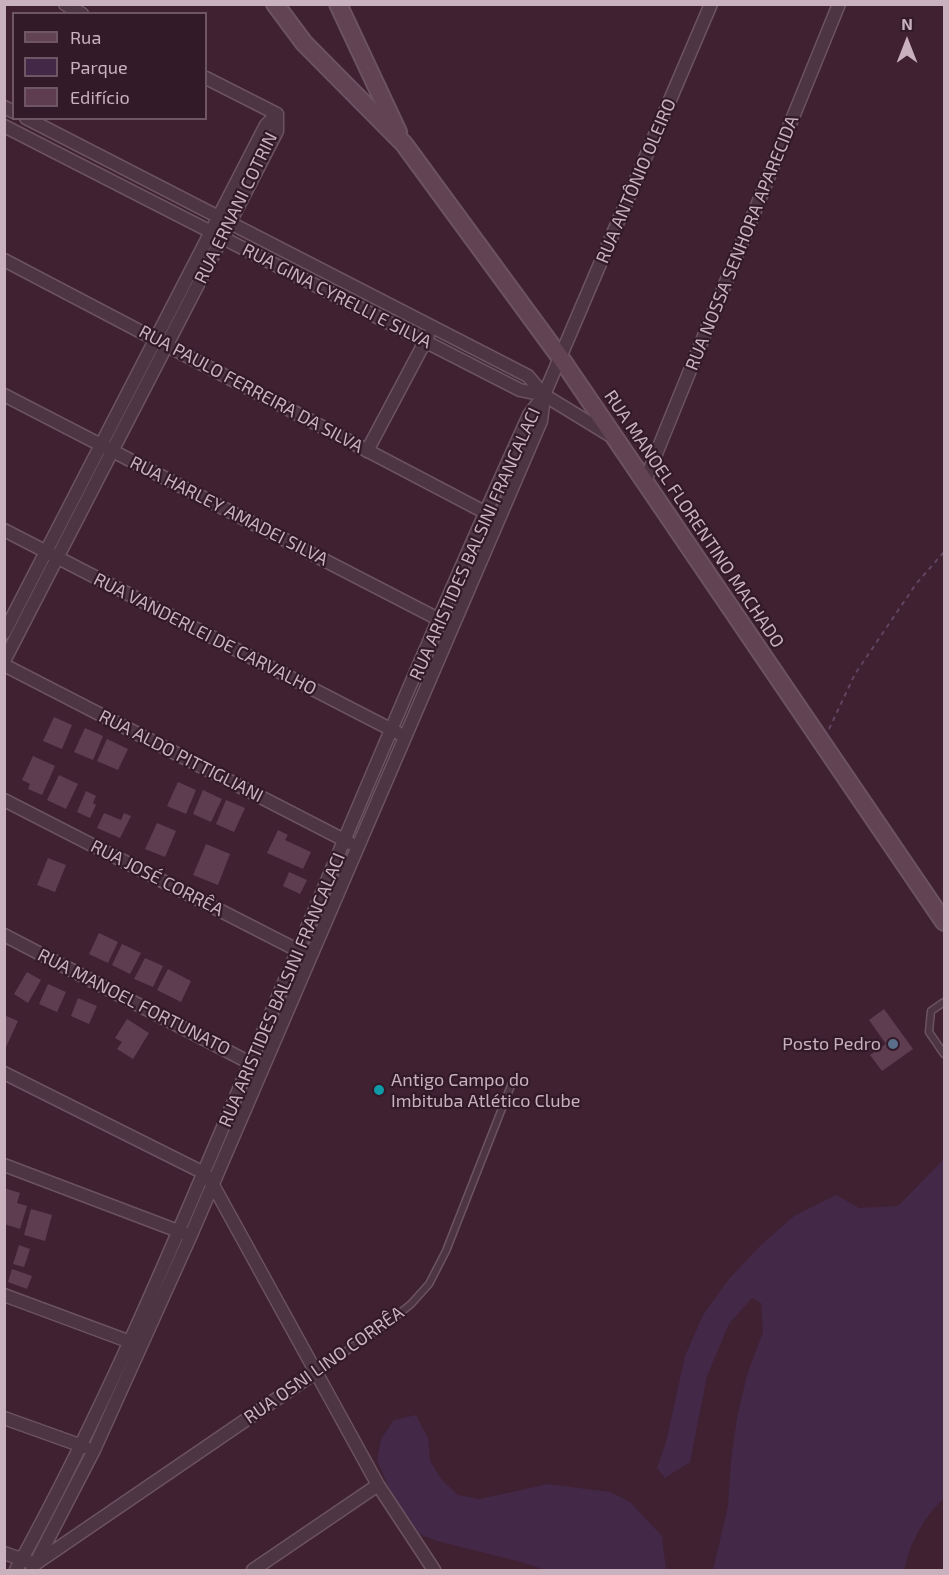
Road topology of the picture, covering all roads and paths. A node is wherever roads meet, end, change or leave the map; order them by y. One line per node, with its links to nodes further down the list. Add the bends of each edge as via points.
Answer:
1 (65, 4): 6 (street)
2 (274, 4): 10 (main road, RUA MANOEL FLORENTINO MACHADO, via 304,43)
3 (338, 4): 10 (main road, RUA MANOEL FLORENTINO MACHADO)
4 (711, 4): 17 (street, RUA ANTÔNIO OLEIRO)
5 (839, 4): 23 (street, RUA NOSSA SENHORA APARECIDA)
6 (79, 12)
7 (207, 79): 11 (street, RUA ERNANI COTRIN, via 277,114 277,130)
8 (30, 120): 11 (street, RUA GINA CYRELLI E SILVA)
9 (4, 126): 12 (street, RUA GINA CYRELLI E SILVA)
10 (404, 144): 17 (main road, RUA MANOEL FLORENTINO MACHADO)
11 (224, 220): 12 (street, RUA ERNANI COTRIN); 14 (street, RUA GINA CYRELLI E SILVA)
12 (217, 235): 15 (street, RUA GINA CYRELLI E SILVA); 16 (street, RUA ERNANI COTRIN)
13 (4, 260): 16 (street, RUA PAULO FERREIRA DA SILVA)
14 (433, 327): 15 (street); 19 (street, RUA GINA CYRELLI E SILVA, via 528,376)
15 (425, 341): 19 (street, RUA GINA CYRELLI E SILVA, via 520,390); 22 (street)
16 (161, 342): 21 (street, RUA ERNANI COTRIN); 22 (street, RUA PAULO FERREIRA DA SILVA)
17 (560, 357): 19 (street, RUA ANTÔNIO OLEIRO); 20 (main road, RUA MANOEL FLORENTINO MACHADO)
18 (4, 395): 21 (street, RUA HARLEY AMADEI SILVA)
19 (544, 395): 20 (street, RUA GINA CYRELLI E SILVA); 24 (street, RUA ARISTIDES BALSINI FRANCALACI, via 530,415); 25 (street, RUA ARISTIDES BALSINI FRANCALACI, via 542,421)
20 (616, 439): 23 (main road, RUA MANOEL FLORENTINO MACHADO)
21 (107, 448): 28 (street, RUA ERNANI COTRIN); 29 (street, RUA HARLEY AMADEI SILVA)
22 (368, 450): 24 (street, RUA PAULO FERREIRA DA SILVA)
23 (645, 481): 35 (main road, RUA MANOEL FLORENTINO MACHADO)
24 (485, 512): 25 (street, RUA PAULO FERREIRA DA SILVA); 29 (street, RUA ARISTIDES BALSINI FRANCALACI)
25 (498, 519): 30 (street, RUA ARISTIDES BALSINI FRANCALACI)
26 (4, 530): 28 (street, RUA VANDERLEI DE CARVALHO)
27 (945, 552): 35 (path, via 916,584 855,674)
28 (52, 555): 31 (street, RUA ERNANI COTRIN); 32 (street, RUA ERNANI COTRIN); 33 (street, RUA VANDERLEI DE CARVALHO)
29 (439, 619): 30 (street, RUA HARLEY AMADEI SILVA); 33 (street, RUA ARISTIDES BALSINI FRANCALACI)
30 (453, 627): 34 (street, RUA ARISTIDES BALSINI FRANCALACI)
31 (4, 633)
32 (4, 663): 37 (street, RUA ALDO PITTIGLIANI)
33 (392, 730): 34 (street, RUA VANDERLEI DE CARVALHO); 37 (street, RUA ARISTIDES BALSINI FRANCALACI)
34 (405, 737): 38 (street, RUA ARISTIDES BALSINI FRANCALACI)
35 (823, 743): 39 (main road, RUA MANOEL FLORENTINO MACHADO)
36 (4, 800): 41 (street, RUA JOSÉ CORRÊA)
37 (345, 840): 38 (street, RUA ALDO PITTIGLIANI); 41 (street, RUA ARISTIDES BALSINI FRANCALACI)
38 (358, 847): 42 (street, RUA ARISTIDES BALSINI FRANCALACI)
39 (945, 922)
40 (4, 935): 45 (street, RUA MANOEL FORTUNATO)
41 (298, 951): 42 (street, RUA JOSÉ CORRÊA); 45 (street, RUA ARISTIDES BALSINI FRANCALACI)
42 (310, 957): 46 (street, RUA ARISTIDES BALSINI FRANCALACI)
43 (945, 1002): 44 (lane, via 931,1011 928,1032)
44 (945, 1054)
45 (250, 1062): 46 (street, RUA MANOEL FORTUNATO); 50 (street, RUA ARISTIDES BALSINI FRANCALACI)
46 (263, 1069): 51 (street, RUA ARISTIDES BALSINI FRANCALACI)
47 (4, 1073): 50 (street)
48 (512, 1083): 56 (lane, RUA OSNI LINO CORRÊA, via 446,1251 429,1284 390,1321)
49 (4, 1166): 52 (street)
50 (204, 1173): 51 (street); 52 (street, RUA ARISTIDES BALSINI FRANCALACI)
51 (213, 1185): 52 (street, RUA ARISTIDES BALSINI FRANCALACI); 56 (street)
52 (185, 1233): 54 (street, RUA ARISTIDES BALSINI FRANCALACI); 55 (street, RUA ARISTIDES BALSINI FRANCALACI)
53 (4, 1295): 54 (street)
54 (129, 1341): 55 (street); 58 (street, RUA ARISTIDES BALSINI FRANCALACI)
55 (142, 1346): 59 (street, RUA ARISTIDES BALSINI FRANCALACI)
56 (316, 1372): 60 (street); 63 (street, RUA OSNI LINO CORRÊA)
57 (4, 1418): 58 (street)
58 (80, 1445): 59 (street); 62 (street, RUA ARISTIDES BALSINI FRANCALACI)
59 (94, 1450): 63 (street, RUA ARISTIDES BALSINI FRANCALACI)
60 (378, 1485): 64 (street); 65 (street)
61 (4, 1553): 62 (street)
62 (19, 1565): 63 (street)
63 (34, 1567)
64 (253, 1570)
65 (434, 1570)

